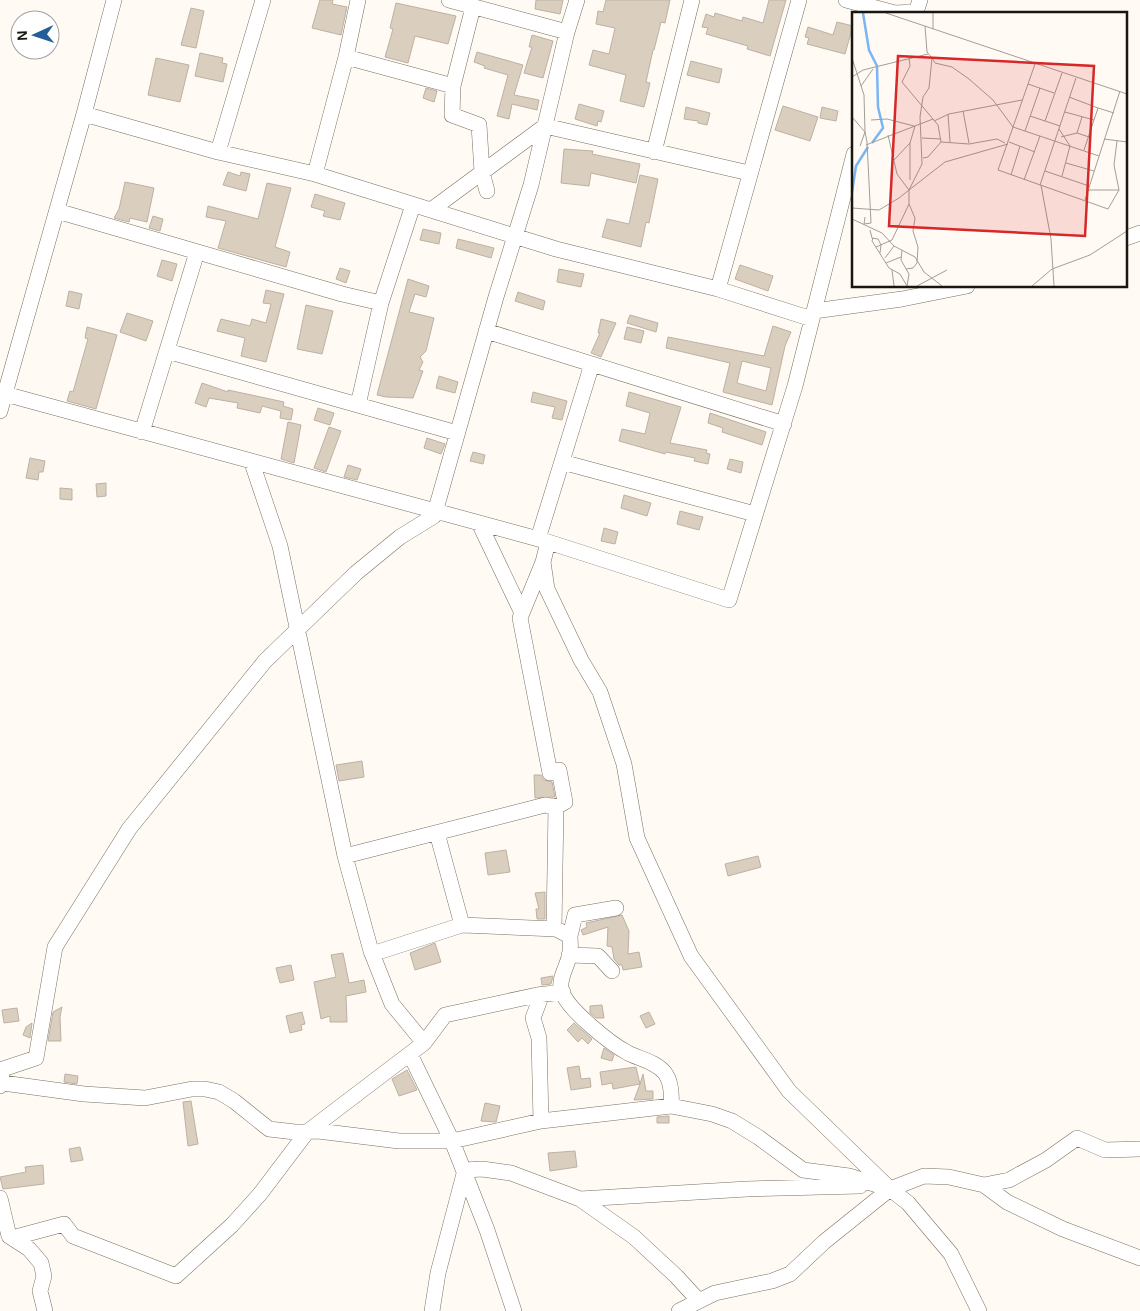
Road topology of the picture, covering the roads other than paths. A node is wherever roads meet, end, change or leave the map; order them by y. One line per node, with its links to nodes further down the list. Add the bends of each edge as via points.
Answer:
1 (114, 0): 16 (street)
2 (263, 0): 18 (street)
3 (358, 0): 14 (street)
4 (449, 0): 10 (street)
5 (577, 0): 13 (street)
6 (692, 0): 19 (street)
7 (799, 0): 23 (street)
8 (846, 0): 11 (street)
9 (920, 0): 12 (street)
10 (473, 7): 13 (street); 15 (street)
11 (888, 12)
12 (916, 12)
13 (567, 32): 17 (street)
14 (346, 57): 15 (street); 22 (street)
15 (454, 86): 21 (street, via 452,115 479,124)
16 (84, 114): 18 (street); 27 (street)
17 (545, 126): 19 (street); 21 (street); 29 (street)
18 (218, 152): 22 (street)
19 (654, 152): 23 (street)
20 (852, 162): 35 (street)
21 (482, 172): 24 (street); 26 (street)
22 (315, 174): 25 (street)
23 (749, 174): 33 (street)
24 (487, 191)
25 (413, 205): 26 (street); 34 (street)
26 (431, 210): 29 (street)
27 (57, 211): 31 (street); 39 (street)
28 (1140, 233): 30 (street)
29 (515, 236): 33 (street); 36 (street)
30 (1128, 237)
31 (197, 252): 34 (street); 37 (street)
32 (957, 288): 35 (street)
33 (718, 290): 35 (street)
34 (381, 303): 40 (street)
35 (813, 315): 42 (street)
36 (486, 330): 38 (street); 44 (street)
37 (167, 352): 40 (street); 43 (street)
38 (592, 364): 42 (street); 45 (street)
39 (5, 394): 41 (street); 43 (street)
40 (358, 405): 44 (street)
41 (0, 411)
42 (784, 424): 48 (street)
43 (142, 432): 46 (street)
44 (457, 433): 47 (street)
45 (562, 462): 48 (street); 50 (street)
46 (252, 463): 47 (street); 53 (street, via 280,546)
47 (435, 512): 49 (street); 53 (street, via 434,516 400,537 356,573)
48 (756, 514): 50 (street, via 729,600)
49 (479, 523): 50 (street); 52 (street)
50 (543, 541): 51 (street)
51 (543, 562): 52 (street); 75 (street, via 547,589 600,692 624,764 637,838 691,956 789,1091)
52 (522, 613): 54 (street, via 520,618 550,772 559,770 565,802)
53 (299, 629): 56 (street); 67 (street, via 265,661 129,828 55,947 36,1058 0,1070)
54 (556, 807): 55 (street, via 545,805); 59 (street, via 554,928)
55 (437, 833): 56 (street); 58 (street)
56 (345, 856): 60 (street)
57 (616, 908): 59 (street, via 575,915)
58 (462, 925): 59 (street); 60 (street)
59 (563, 933): 61 (street)
60 (372, 954): 65 (street, via 392,1004)
61 (569, 955): 62 (street, via 598,956); 63 (street, via 561,981)
62 (612, 971)
63 (563, 992): 64 (street); 68 (street, via 572,1006 605,1037 665,1073 672,1093)
64 (542, 994): 65 (street, via 445,1015); 69 (street, via 533,1018 539,1038)
65 (424, 1043): 66 (street)
66 (410, 1054): 70 (street); 71 (street)
67 (2, 1084): 70 (street, via 145,1098 205,1089 219,1092 234,1101 269,1129)
68 (671, 1106): 69 (street); 75 (street, via 732,1121 803,1170 849,1176)
69 (541, 1121): 71 (street)
70 (307, 1132): 71 (street, via 334,1132 399,1141); 78 (street, via 238,1219 176,1276 73,1236 64,1224)
71 (452, 1141): 73 (street)
72 (1140, 1149): 74 (street, via 1105,1150 1077,1138 1009,1180)
73 (464, 1173): 77 (street, via 465,1170 482,1169 512,1173); 82 (street, via 438,1273); 83 (street)
74 (984, 1185): 75 (street, via 949,1177 924,1176); 79 (street, via 1007,1202 1063,1229)
75 (885, 1188): 77 (street, via 747,1189); 80 (street, via 790,1274 715,1293); 85 (street, via 908,1203 951,1254)
76 (0, 1198): 78 (street)
77 (580, 1199): 80 (street, via 634,1238)
78 (12, 1238): 81 (street, via 29,1249 41,1263 44,1276 40,1291)
79 (1140, 1258)
80 (699, 1301): 84 (street)
81 (45, 1311)
82 (432, 1311)
83 (514, 1311)
84 (679, 1311)
85 (979, 1311)

